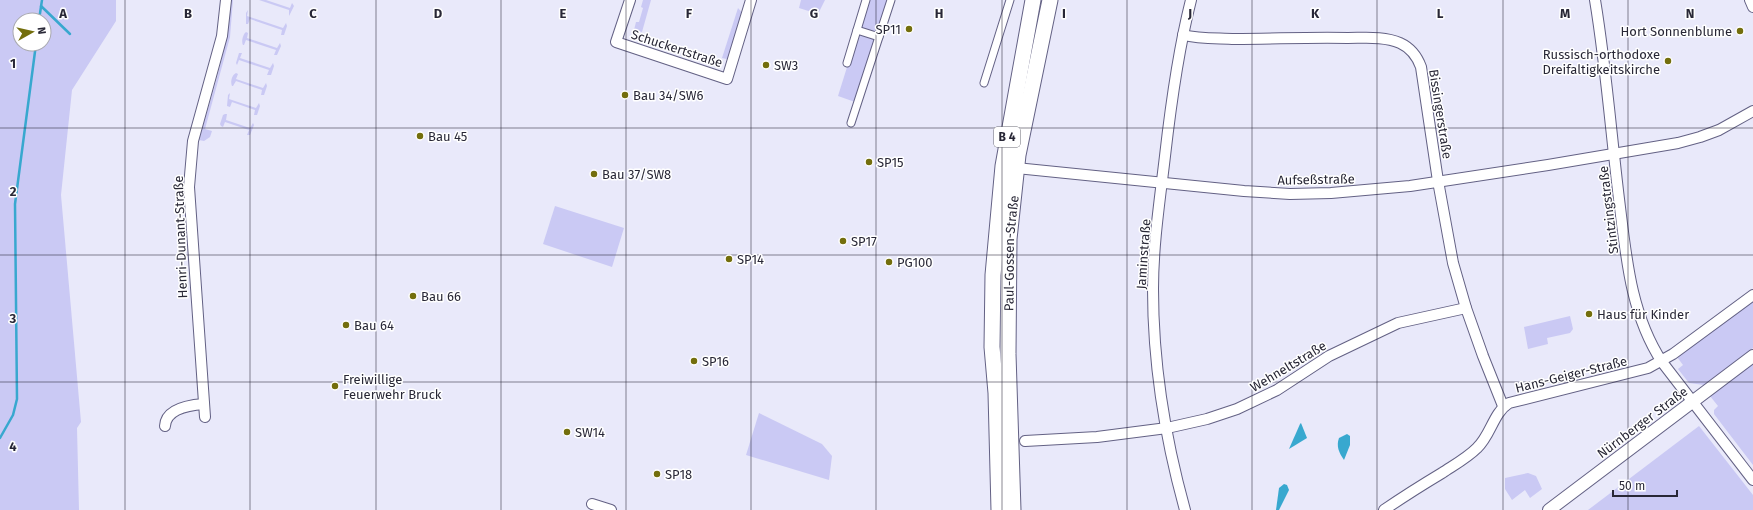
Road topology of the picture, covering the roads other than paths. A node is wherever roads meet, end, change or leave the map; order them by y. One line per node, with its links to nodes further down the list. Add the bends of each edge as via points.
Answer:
1 (226, 0): 30 (street, Henri-Dunant-Straße, via 222,36 193,141 189,187)
2 (630, 0): 3 (street, Schuckertstraße, via 616,42 727,79)
3 (752, 0)
4 (866, 0): 12 (street)
5 (891, 0): 14 (street)
6 (1010, 0): 16 (street)
7 (1190, 0): 13 (street, Jaminstraße)
8 (1595, 0): 19 (street, Stintzingstraße)
9 (1750, 0): 11 (street)
10 (1041, 1): 20 (main road, Paul-Gossen-Straße / B 4, via 1039,47); 25 (main road, Paul-Gossen-Straße / B 4, via 1003,166 993,275)
11 (1753, 7)
12 (857, 30): 14 (street); 15 (street)
13 (1183, 36): 21 (street, Bissingerstraße, via 1332,37 1399,42 1417,57 1421,67); 22 (street, Jaminstraße, via 1174,81)
14 (879, 37): 18 (street)
15 (846, 63)
16 (984, 83)
17 (1753, 111): 19 (street, Aufseßstraße, via 1700,137)
18 (851, 123)
19 (1614, 154): 21 (street, Aufseßstraße); 28 (street, Stintzingstraße, via 1630,280 1642,324)
20 (1016, 168): 22 (street, Aufseßstraße); 26 (main road, Paul-Gossen-Straße / B 4, via 1009,239)
21 (1438, 182): 22 (street, Aufseßstraße, via 1339,193 1290,194); 24 (street, Bissingerstraße, via 1452,263)
22 (1162, 183): 34 (street, Jaminstraße, via 1154,276 1154,322 1156,365)
23 (1753, 295): 28 (street, Hans-Geiger-Straße)
24 (1466, 308): 31 (street, Bissingerstraße); 34 (street, Wehneltstraße, via 1398,323 1329,356 1258,400 1207,419)
25 (992, 334): 26 (main road, via 1000,340); 39 (main road, Paul-Gossen-Straße / B 4)
26 (1008, 334): 40 (main road, Paul-Gossen-Straße / B 4)
27 (1753, 356): 29 (street, Nürnberger Straße)
28 (1662, 362): 29 (street, Stintzingstraße); 31 (street, Hans-Geiger-Straße, via 1642,370 1516,400)
29 (1692, 402): 36 (street, Stintzingstraße); 43 (street, Nürnberger Straße)
30 (204, 404): 32 (street, Henri-Dunant-Straße); 33 (street, via 176,410 167,417)
31 (1503, 406): 42 (street, Hans-Geiger-Straße, via 1489,433 1478,447)
32 (205, 417)
33 (165, 426)
34 (1167, 428): 35 (street, Wehneltstraße, via 1097,437); 41 (street, Jaminstraße)
35 (1025, 441)
36 (1753, 480)
37 (592, 504): 38 (street)
38 (610, 510)
39 (999, 510)
40 (1013, 510)
41 (1185, 510)
42 (1384, 510)
43 (1549, 510)

